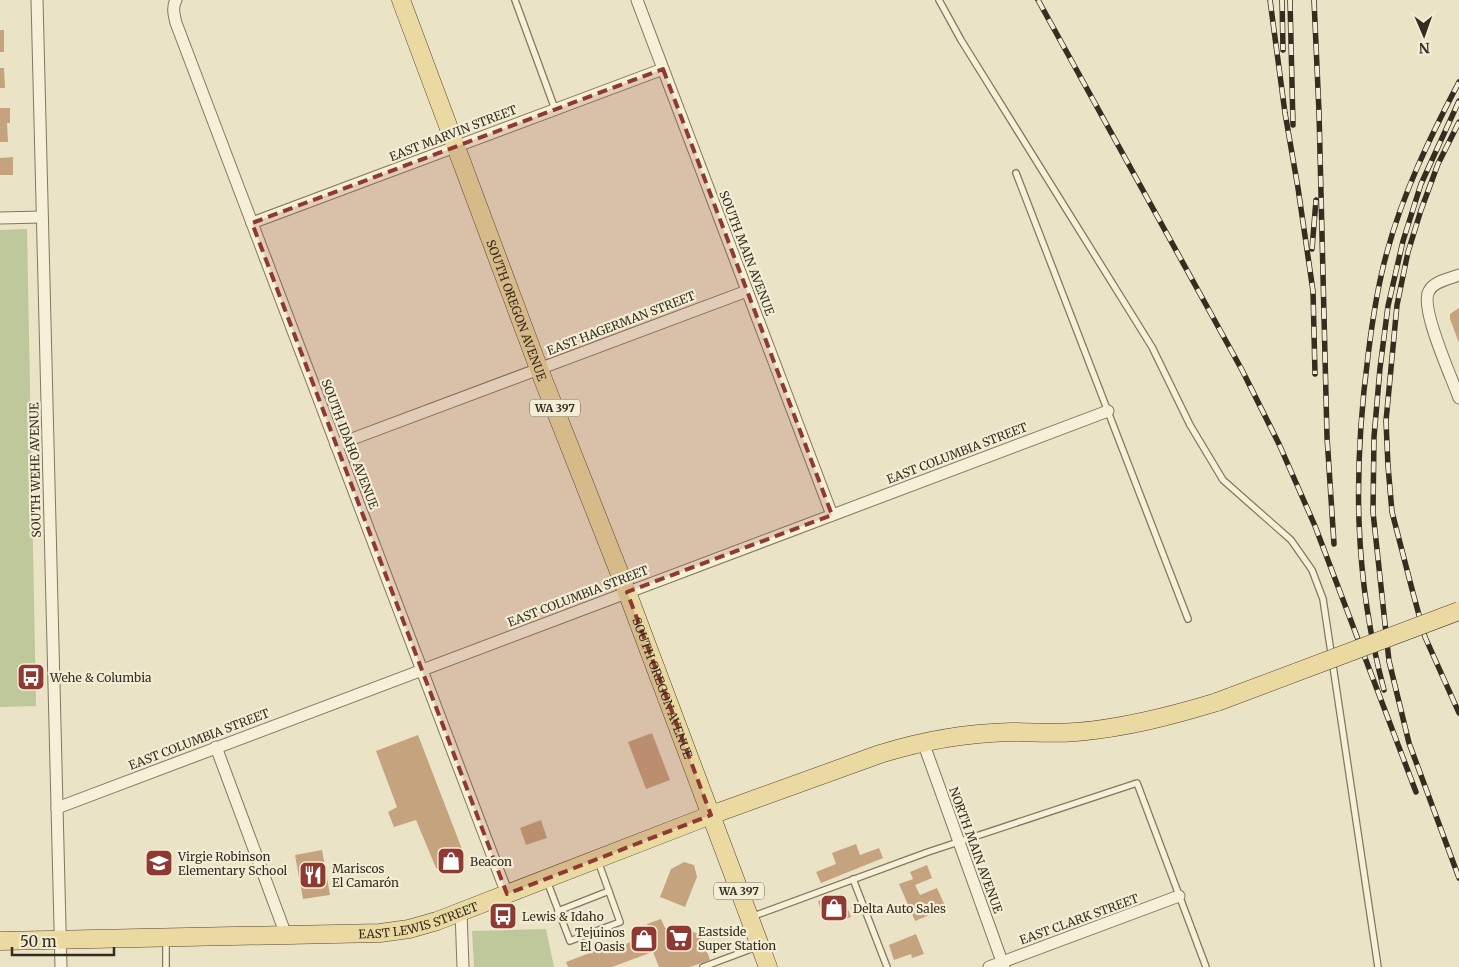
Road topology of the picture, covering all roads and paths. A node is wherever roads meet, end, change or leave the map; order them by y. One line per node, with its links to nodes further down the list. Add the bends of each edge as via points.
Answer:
1 (37, 0): 11 (street, SOUTH WEHE AVENUE)
2 (402, 0): 9 (main road, SOUTH OREGON AVENUE / WA 397)
3 (515, 0): 8 (lane)
4 (637, 0): 7 (street, SOUTH MAIN AVENUE)
5 (939, 0): 53 (lane, via 1152,347 1190,424 1224,480 1291,540 1312,570 1323,600)
6 (175, 2): 13 (street, SOUTH IDAHO AVENUE, via 173,13 176,23)
7 (663, 69): 8 (street, EAST MARVIN STREET); 15 (street, SOUTH MAIN AVENUE)
8 (555, 109): 9 (street, EAST MARVIN STREET)
9 (457, 146): 13 (street, EAST MARVIN STREET); 16 (main road, SOUTH OREGON AVENUE / WA 397)
10 (1016, 173): 18 (lane)
11 (42, 217): 12 (street); 27 (street, SOUTH WEHE AVENUE)
12 (0, 218)
13 (252, 223): 19 (street, SOUTH IDAHO AVENUE)
14 (1459, 275): 17 (street, via 1437,283 1426,297 1428,317)
15 (747, 291): 16 (street, EAST HAGERMAN STREET); 20 (street, SOUTH MAIN AVENUE)
16 (539, 369): 19 (street, EAST HAGERMAN STREET); 21 (main road, SOUTH OREGON AVENUE / WA 397)
17 (1459, 398)
18 (1108, 411): 20 (street, EAST COLUMBIA STREET); 23 (lane)
19 (336, 445): 24 (street, SOUTH IDAHO AVENUE)
20 (832, 515): 21 (street, EAST COLUMBIA STREET)
21 (627, 592): 24 (street, EAST COLUMBIA STREET); 28 (main road, SOUTH OREGON AVENUE / WA 397)
22 (1459, 611): 25 (main road, EAST LEWIS STREET, bridge, via 1172,716 1108,729 985,734)
23 (1188, 619)
24 (421, 670): 26 (street, EAST COLUMBIA STREET); 34 (street, SOUTH IDAHO AVENUE)
25 (923, 742): 28 (main road, EAST LEWIS STREET, via 880,754); 29 (street, NORTH MAIN AVENUE)
26 (216, 747): 27 (street, EAST COLUMBIA STREET); 39 (street)
27 (57, 808): 41 (street, SOUTH WEHE AVENUE)
28 (711, 815): 30 (main road, EAST LEWIS STREET); 38 (main road, WA 397)
29 (958, 843): 32 (lane); 35 (lane, via 1137,783); 44 (street, NORTH MAIN AVENUE)
30 (597, 859): 31 (main road, EAST LEWIS STREET); 33 (lane)
31 (546, 879): 34 (main road, EAST LEWIS STREET); 37 (lane)
32 (853, 879): 38 (lane); 50 (lane)
33 (609, 891): 37 (lane); 37 (lane, via 620,922 570,941)
34 (507, 894): 36 (main road, EAST LEWIS STREET)
35 (1179, 896): 44 (street, EAST CLARK STREET); 52 (lane)
36 (461, 911): 39 (main road, EAST LEWIS STREET, via 396,931); 47 (street)
37 (558, 911)
38 (749, 918): 43 (main road, WA 397)
39 (286, 935): 40 (main road, EAST LEWIS STREET)
40 (166, 937): 41 (main road, EAST LEWIS STREET); 46 (lane)
41 (61, 939): 42 (main road, EAST LEWIS STREET); 45 (street, SOUTH WEHE AVENUE)
42 (0, 941)
43 (760, 946): 48 (lane); 49 (main road, WA 397)
44 (1003, 965): 51 (street, EAST CLARK STREET)
45 (61, 967)
46 (166, 967)
47 (463, 967)
48 (702, 967)
49 (768, 967)
50 (887, 967)
51 (989, 967)
52 (1206, 967)
53 (1378, 967)

